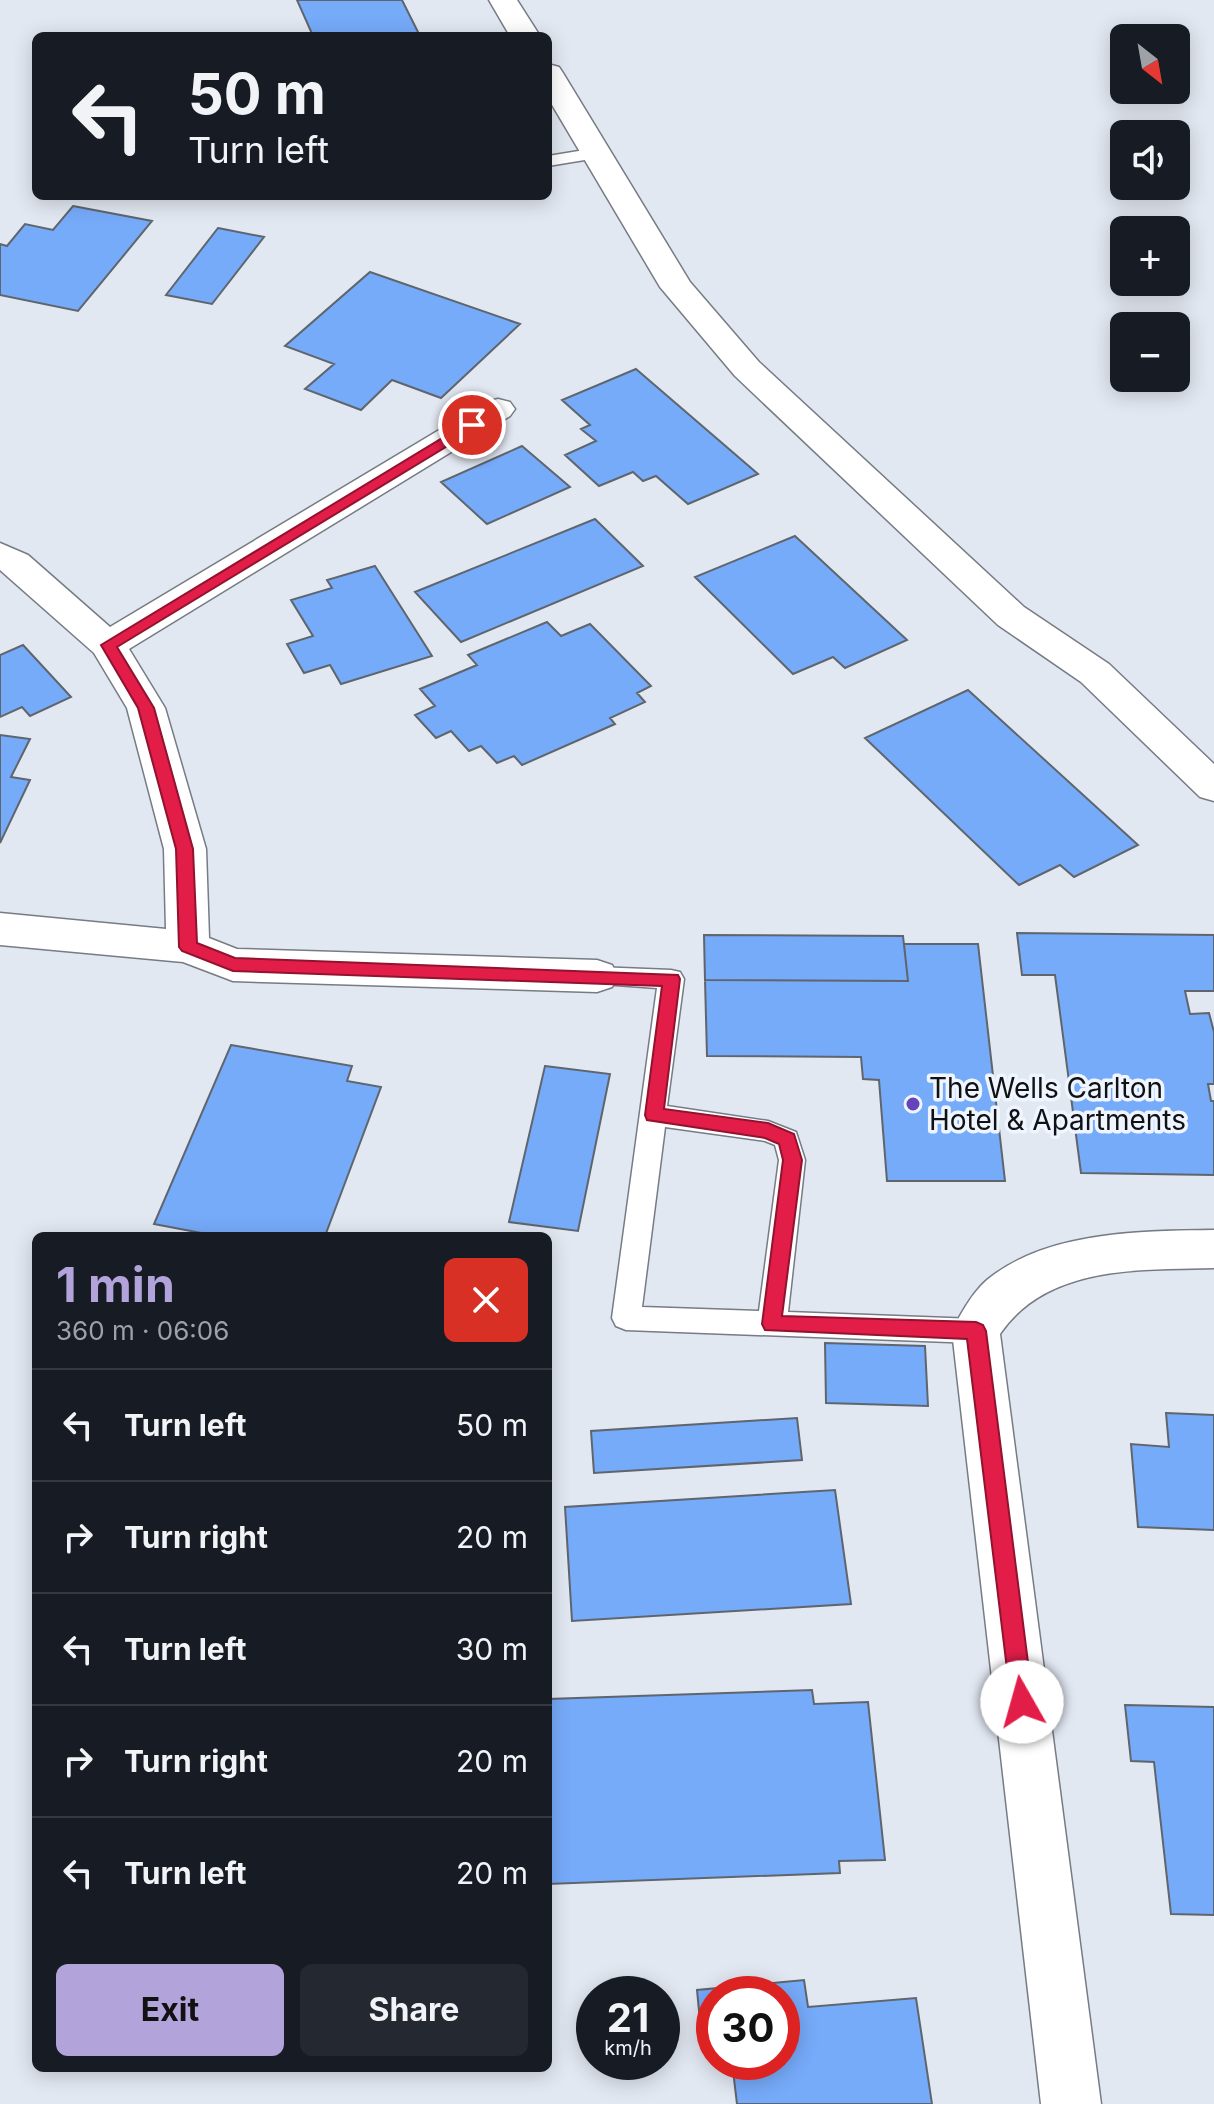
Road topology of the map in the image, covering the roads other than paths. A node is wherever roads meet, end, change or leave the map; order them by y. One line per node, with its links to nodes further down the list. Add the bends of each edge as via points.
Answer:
1 (503, 0): 2 (street)
2 (523, 32)
3 (552, 80): 4 (street)
4 (597, 153): 5 (lane); 9 (street, via 676,287 747,369 1011,616 1095,673)
5 (552, 160)
6 (498, 409): 8 (street)
7 (0, 555): 8 (street)
8 (108, 645): 11 (street, via 146,708 185,849)
9 (1214, 787)
10 (0, 929): 11 (street)
11 (188, 947): 12 (street, via 233,965)
12 (597, 976): 13 (lane, via 671,979)
13 (654, 1115): 15 (lane, via 768,1131 787,1139 792,1160); 15 (lane, via 626,1318)
14 (1214, 1249): 16 (street, via 1114,1252 1057,1264 1004,1294)
15 (772, 1324): 16 (lane)
16 (976, 1331): 17 (street)
17 (1071, 2104)

